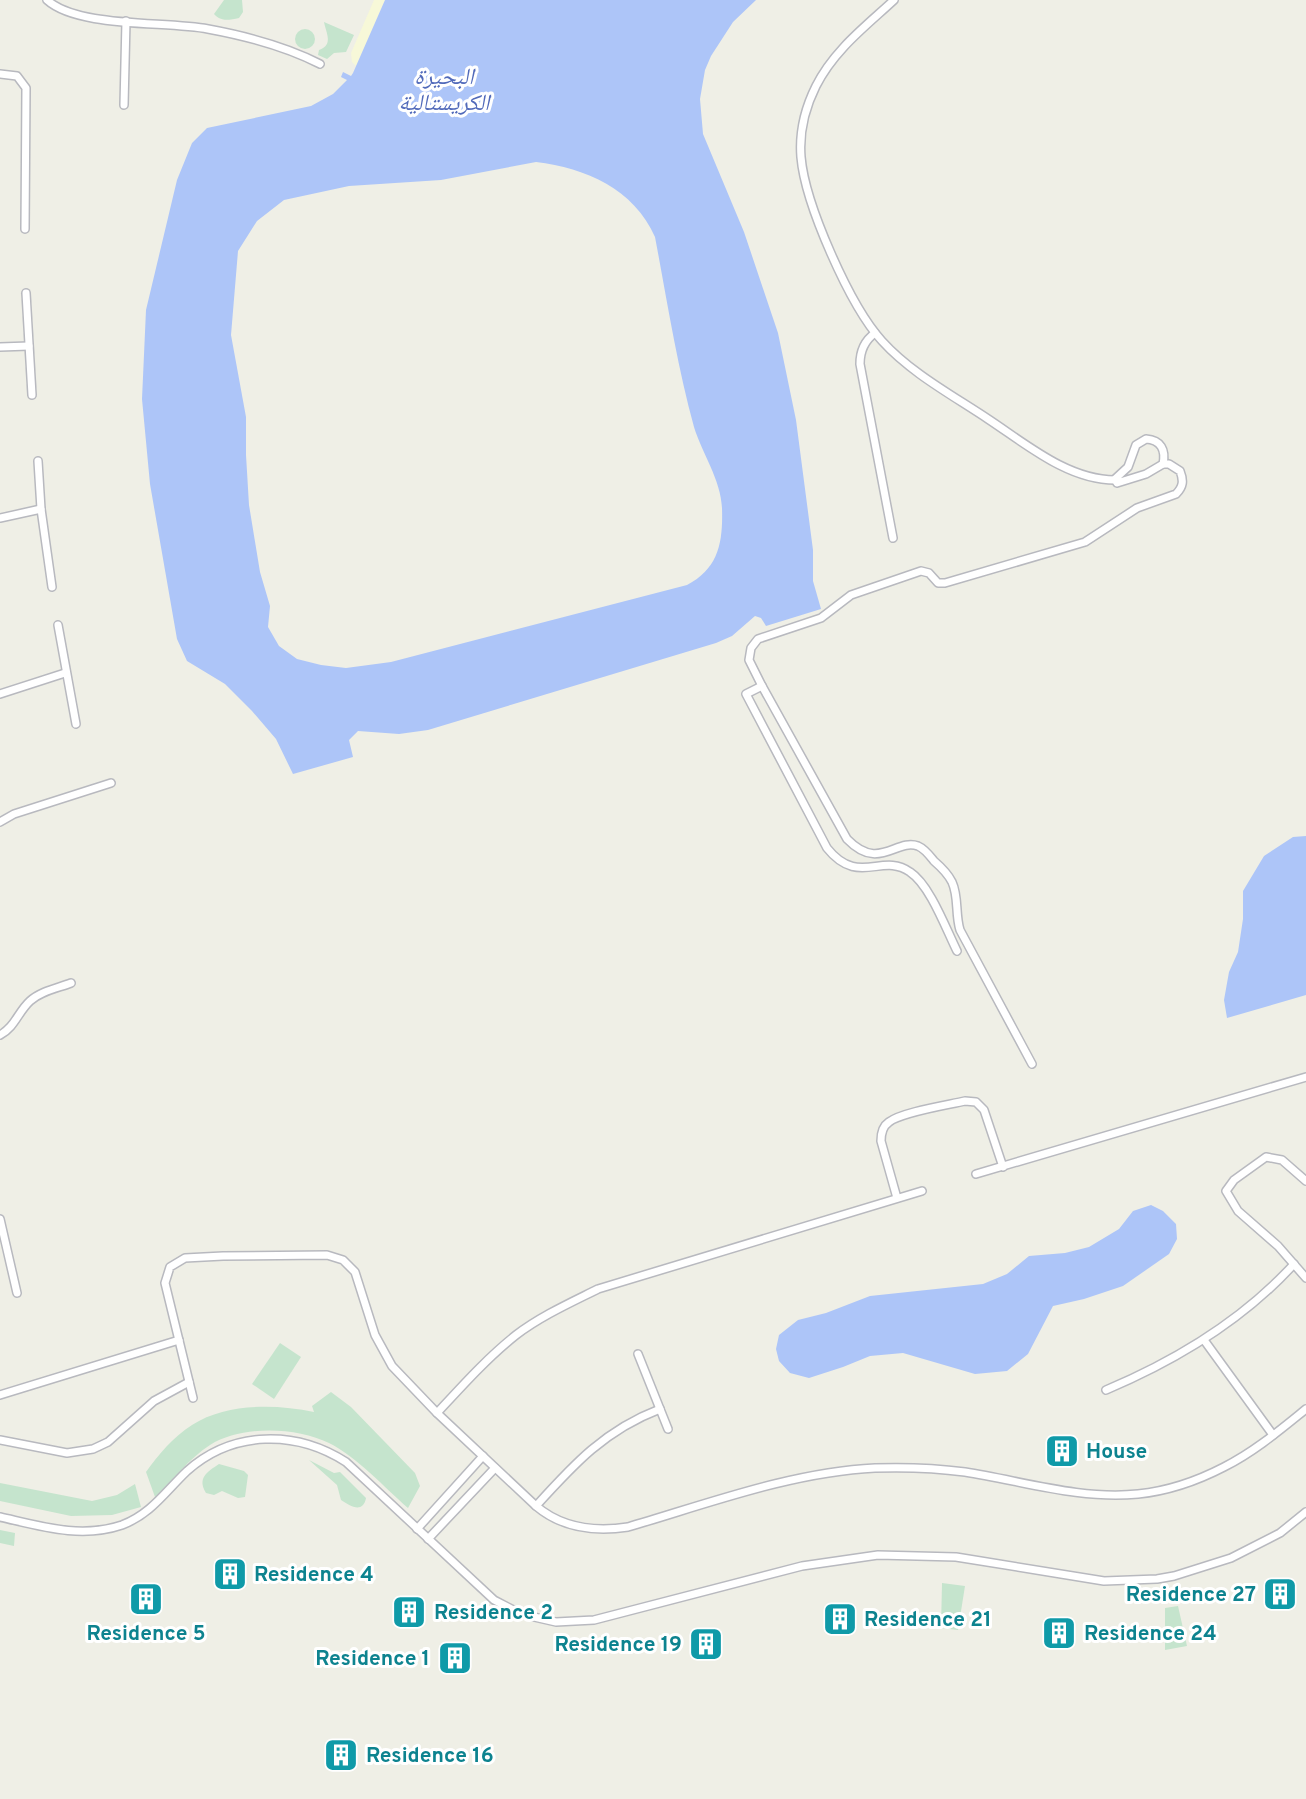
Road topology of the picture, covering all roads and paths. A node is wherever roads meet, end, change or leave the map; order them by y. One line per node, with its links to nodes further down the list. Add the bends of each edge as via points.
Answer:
1 (47, 0): 3 (street, via 71,14)
2 (894, 0): 9 (street, via 832,60 811,96 801,136 805,177 822,227 845,282)
3 (126, 21): 4 (street, via 247,37); 6 (street)
4 (320, 64)
5 (0, 74): 7 (street, via 18,76 26,88)
6 (124, 105)
7 (25, 229)
8 (26, 293): 10 (street)
9 (875, 333): 15 (street, via 918,372 1041,453 1082,475); 18 (street, via 863,347 860,364)
10 (29, 346): 11 (street); 12 (street)
11 (0, 347)
12 (32, 395)
13 (38, 461): 16 (street)
14 (1163, 464): 15 (street, via 1121,483); 15 (street, via 1160,444 1142,440 1133,449 1128,467); 22 (street, via 1180,471 1180,490 1137,508 1085,542 945,583 921,572 851,595 821,618 758,639 749,660)
15 (1115, 480)
16 (41, 509): 17 (street); 19 (street)
17 (0, 518)
18 (893, 538)
19 (52, 587)
20 (58, 625): 21 (street)
21 (65, 673): 23 (street); 24 (street)
22 (762, 686): 29 (street, via 746,694 827,848 854,867 893,865 912,872); 32 (street, via 851,843 874,853 917,846 949,877 960,930)
23 (0, 694)
24 (76, 724)
25 (111, 783): 26 (street)
26 (14, 814): 27 (street); 28 (street)
27 (0, 815)
28 (0, 821)
29 (957, 951)
30 (71, 983): 31 (street, via 34,998)
31 (0, 1035)
32 (1032, 1064)
33 (1306, 1077): 34 (street)
34 (1003, 1167): 35 (street); 38 (street, via 984,1110 976,1102 898,1118 886,1125 881,1141)
35 (976, 1174)
36 (1306, 1181): 40 (street, via 1282,1160 1266,1157 1226,1191 1238,1211)
37 (922, 1191): 38 (street)
38 (898, 1198): 52 (street, via 598,1289 517,1335 475,1371)
39 (0, 1219): 42 (street)
40 (1294, 1264): 41 (street); 44 (street, via 1270,1290)
41 (1306, 1278)
42 (16, 1293)
43 (179, 1340): 46 (street); 48 (street); 52 (street, via 165,1283 168,1270 177,1261 223,1256 333,1256 355,1272 375,1335 392,1366)
44 (1204, 1340): 47 (street); 54 (street)
45 (638, 1354): 50 (street)
46 (190, 1382): 49 (street); 55 (street, via 154,1401 93,1450 59,1452)
47 (1107, 1390)
48 (0, 1395)
49 (193, 1398)
50 (660, 1409): 53 (street); 60 (street, via 591,1448)
51 (1306, 1409): 54 (street)
52 (437, 1413): 56 (street)
53 (668, 1429)
54 (1273, 1435): 60 (street, via 1212,1473 1138,1494 1091,1494 941,1469 875,1468 810,1476 617,1528 573,1525)
55 (0, 1440)
56 (483, 1456): 57 (street); 58 (street)
57 (495, 1468): 59 (street); 60 (street)
58 (452, 1491): 59 (street); 63 (street)
59 (463, 1501): 64 (street)
60 (536, 1506)
61 (1306, 1512): 64 (street, via 1280,1533 1231,1558 1157,1579 1104,1581 956,1557 878,1555 803,1566 568,1623 528,1617 503,1606)
62 (0, 1517): 63 (street, via 66,1531 111,1528 152,1508 206,1457 230,1445 270,1438 297,1440 335,1455)
63 (417, 1529): 64 (street)
64 (428, 1539)

